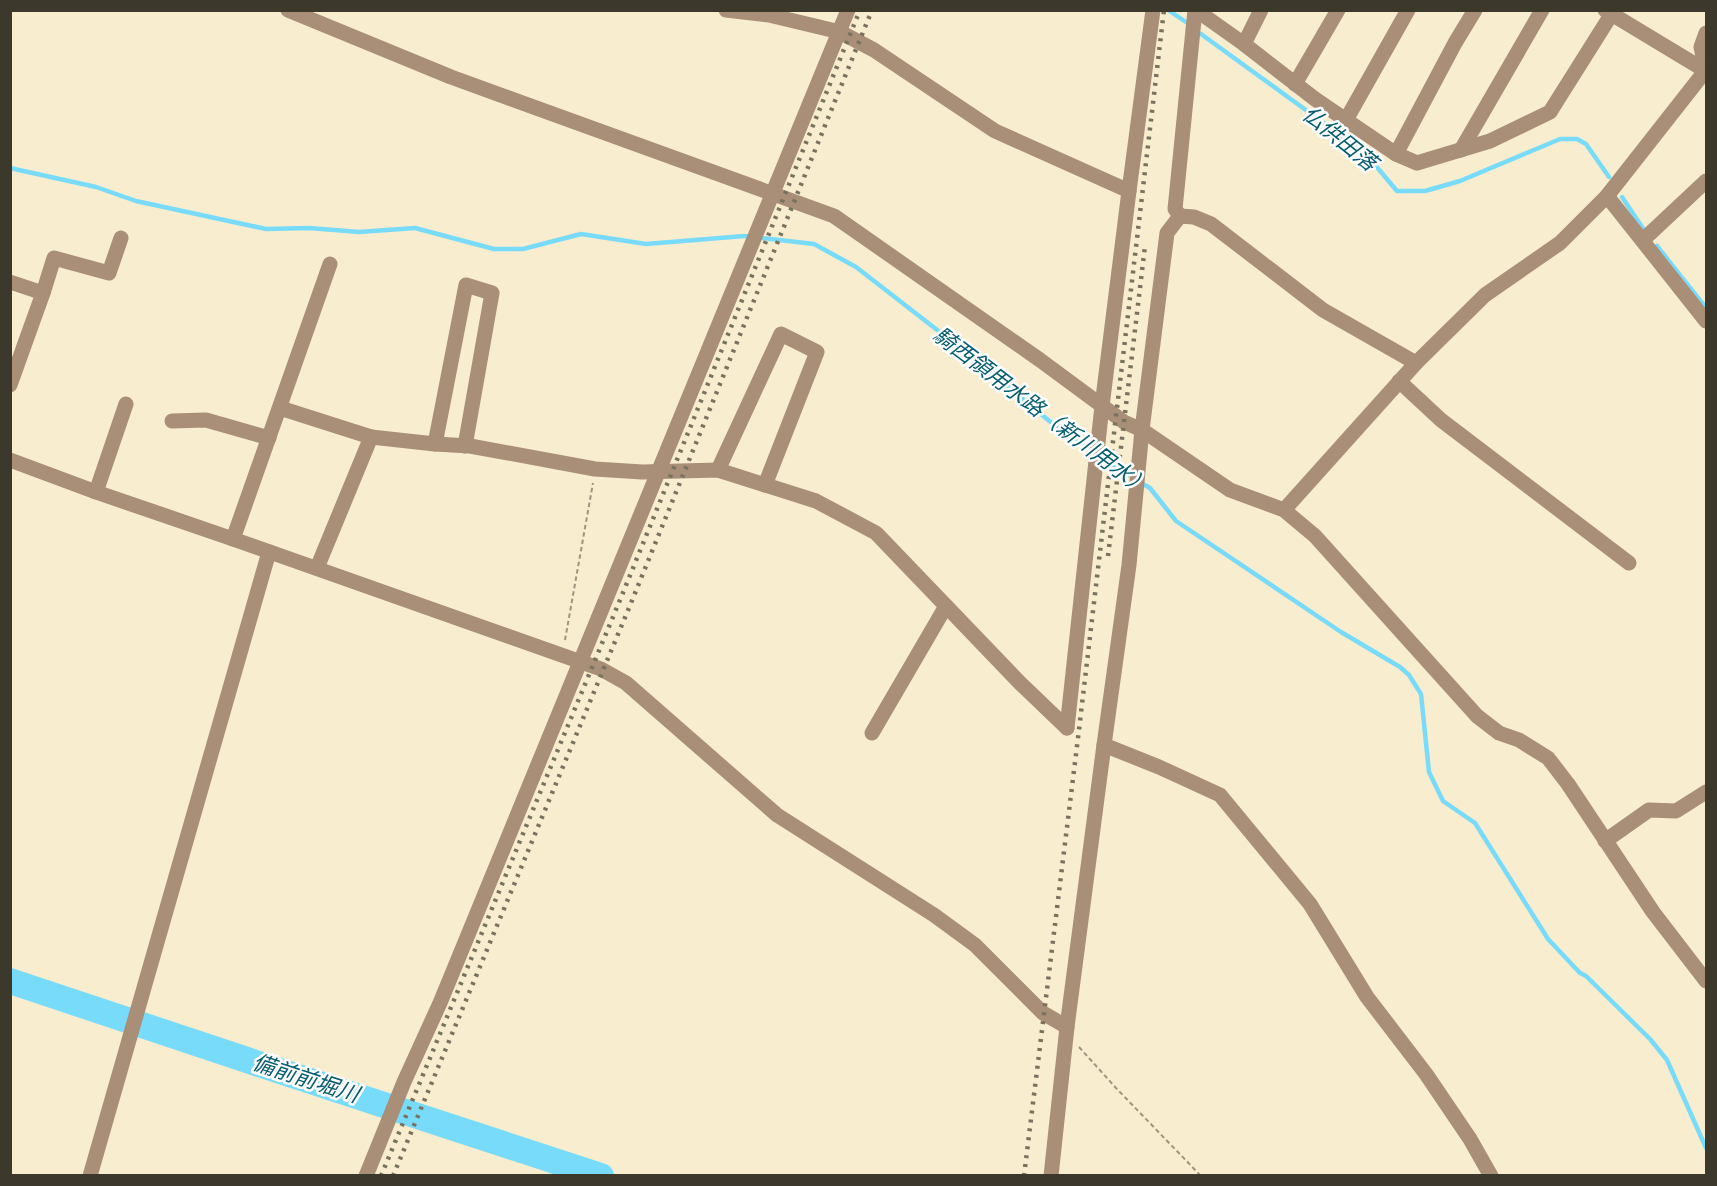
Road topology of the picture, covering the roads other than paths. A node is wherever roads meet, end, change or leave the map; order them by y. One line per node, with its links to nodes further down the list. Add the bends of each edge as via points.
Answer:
1 (288, 10): 22 (street, via 451,77)
2 (726, 10): 12 (street, via 769,15)
3 (848, 10): 12 (street)
4 (1153, 10): 21 (street)
5 (1195, 10): 14 (street); 24 (street, via 1175,209)
6 (1261, 10): 14 (street)
7 (1338, 10): 16 (street)
8 (1408, 10): 17 (street)
9 (1475, 10): 19 (street)
10 (1542, 10): 18 (street)
11 (1608, 13): 15 (street); 18 (street, via 1550,112 1490,141)
12 (840, 32): 21 (street, via 874,50 995,131); 22 (street)
13 (1707, 33): 15 (street, via 1701,47)
14 (1244, 44): 16 (street)
15 (1706, 71): 23 (street)
16 (1295, 84): 17 (street)
17 (1346, 120): 19 (street)
18 (1461, 150): 19 (street, via 1417,163)
19 (1396, 154)
20 (1707, 181): 26 (street)
21 (1129, 191): 35 (street)
22 (773, 194): 35 (street, via 834,216); 45 (street)
23 (1607, 196): 26 (street); 31 (street, via 1560,243 1485,295)
24 (1180, 216): 31 (street, via 1211,224 1323,310); 38 (street, via 1167,233)
25 (122, 238): 29 (street, via 110,273 54,258)
26 (1643, 240): 30 (street)
27 (330, 264): 36 (street)
28 (10, 282): 29 (street)
29 (43, 293): 33 (street)
30 (1707, 321)
31 (1416, 363): 32 (street)
32 (1400, 381): 48 (street); 51 (street, via 1441,420)
33 (10, 385)
34 (126, 404): 47 (street)
35 (1102, 406): 38 (street); 53 (street, via 1067,728)
36 (280, 408): 39 (street); 40 (street)
37 (172, 421): 40 (street, via 206,420)
38 (1142, 430): 48 (street, via 1230,490); 56 (street, via 1129,564)
39 (371, 437): 41 (street); 52 (street)
40 (269, 438): 49 (street)
41 (435, 444): 42 (street); 42 (street, via 466,285 492,293)
42 (465, 446): 45 (street, via 595,469)
43 (10, 460): 47 (street)
44 (718, 470): 45 (street); 46 (street); 46 (street, via 781,334 817,352)
45 (659, 471): 54 (street)
46 (765, 485): 53 (street, via 816,501 876,533)
47 (96, 492): 49 (street)
48 (1284, 510): 58 (street, via 1315,536 1477,716 1499,733 1548,758)
49 (233, 539): 50 (street)
50 (269, 552): 52 (street); 61 (street)
51 (1629, 563)
52 (318, 568): 54 (street)
53 (946, 606): 55 (street)
54 (580, 662): 60 (street, via 626,684 777,815 975,945); 62 (street)
55 (872, 733)
56 (1104, 745): 60 (street); 64 (street, via 1220,795 1310,904 1367,997 1426,1074)
57 (1707, 792): 58 (street, via 1676,812 1649,810)
58 (1605, 841): 59 (street, via 1653,912)
59 (1707, 981)
60 (1067, 1035): 63 (street)
61 (90, 1176)
62 (366, 1176)
63 (1051, 1176)
64 (1491, 1176)

